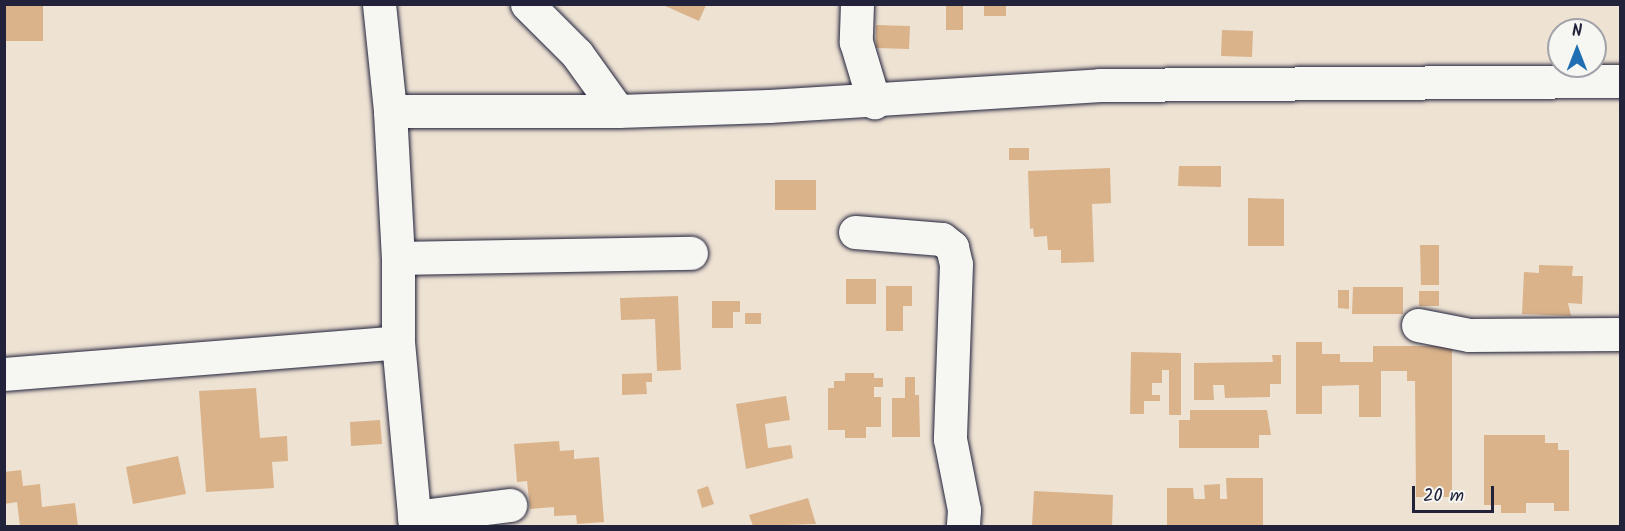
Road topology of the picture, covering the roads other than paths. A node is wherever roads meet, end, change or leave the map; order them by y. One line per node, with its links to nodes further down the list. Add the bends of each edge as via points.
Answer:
1 (379, 4): 6 (street)
2 (527, 4): 7 (street, via 577,54)
3 (857, 4): 5 (street, via 856,42)
4 (1620, 81): 5 (street, via 1100,85)
5 (874, 102): 7 (street)
6 (390, 111): 7 (street); 10 (street)
7 (618, 111)
8 (855, 232): 17 (street, via 942,239 952,247 956,264 951,439 964,510)
9 (691, 253): 10 (street)
10 (398, 258): 13 (street)
11 (1418, 325): 12 (street, via 1469,335)
12 (1620, 334)
13 (398, 342): 14 (street); 16 (street)
14 (4, 374)
15 (510, 505): 16 (street)
16 (414, 522)
17 (963, 526)

